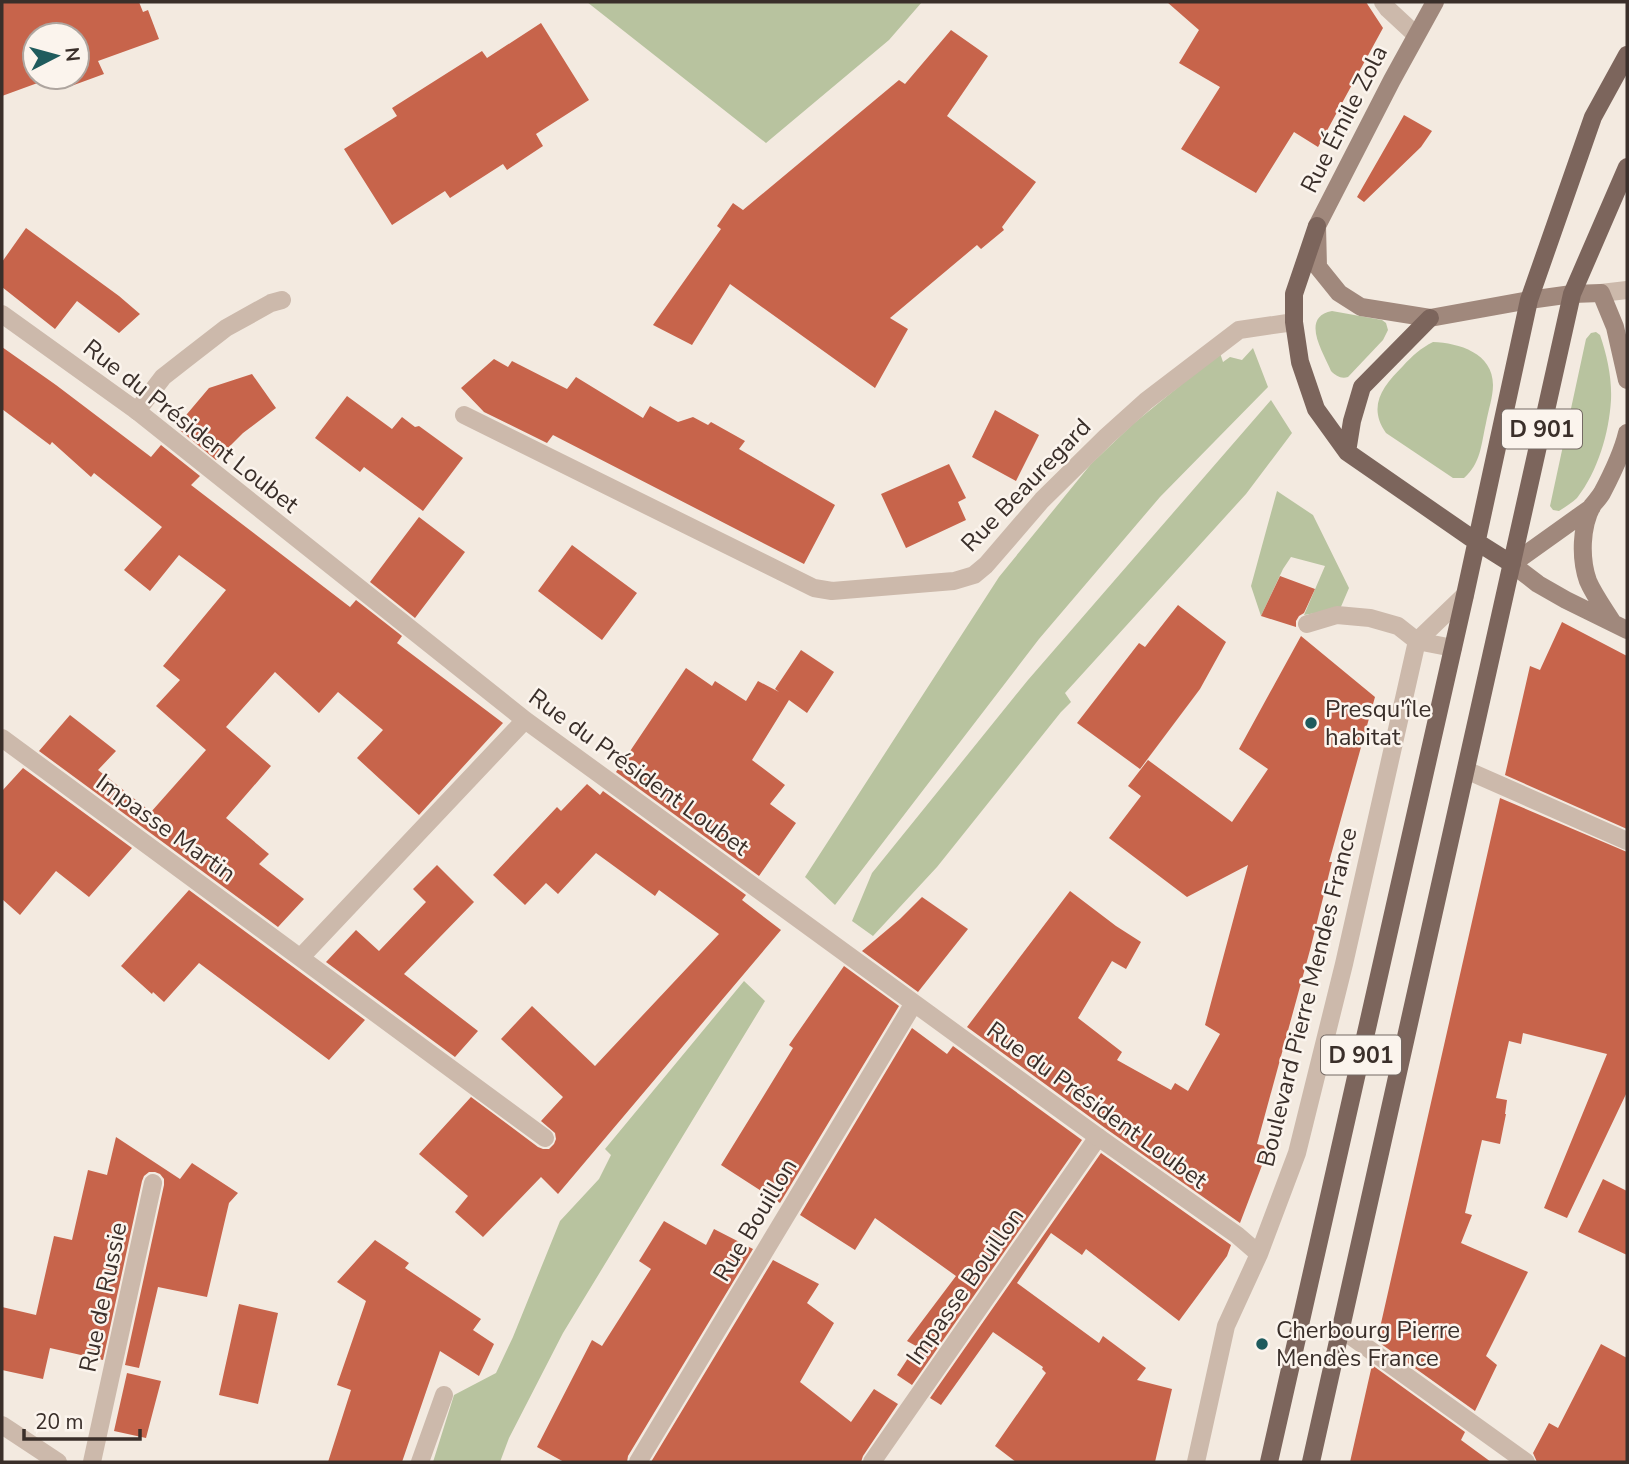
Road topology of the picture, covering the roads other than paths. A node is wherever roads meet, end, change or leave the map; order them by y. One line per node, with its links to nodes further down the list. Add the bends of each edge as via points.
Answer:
1 (1383, 2): 3 (street)
2 (1435, 2): 3 (main road, Rue Émile Zola)
3 (1416, 35): 6 (main road, Rue Émile Zola)
4 (1627, 55): 11 (main road, D 901, via 1593,117)
5 (1627, 167): 9 (main road, D 901)
6 (1317, 226): 13 (main road, via 1318,267 1339,293 1361,307); 14 (main road, via 1294,294)
7 (1627, 290): 8 (street)
8 (1601, 293): 9 (main road); 15 (main road, via 1615,327)
9 (1572, 294): 11 (main road); 22 (main road, D 901)
10 (282, 300): 16 (street, via 226,328 163,377)
11 (1529, 300): 13 (main road); 21 (main road, D 901)
12 (2, 314): 16 (street, Rue du Président Loubet)
13 (1430, 318): 19 (main road, via 1362,387)
14 (1294, 321): 17 (street, Rue Beauregard, via 1239,330 1146,401 1042,500 986,565 954,582 832,592 814,587); 19 (main road, via 1300,362 1316,409)
15 (1627, 380)
16 (137, 411): 28 (street, Rue du Président Loubet)
17 (464, 415)
18 (1627, 433): 20 (main road, via 1618,462)
19 (1347, 453): 21 (main road)
20 (1592, 508): 22 (main road); 25 (main road, via 1583,535 1588,582)
21 (1477, 542): 22 (main road); 23 (main road, D 901)
22 (1512, 564): 25 (main road, via 1538,584); 30 (main road, D 901)
23 (1465, 595): 26 (street); 27 (main road, D 901)
24 (1307, 624): 26 (street, via 1337,615 1370,618 1398,626)
25 (1620, 626)
26 (1417, 641): 27 (street); 37 (street, Boulevard Pierre Mendes France, via 1297,1153)
27 (1453, 648): 47 (main road, D 901)
28 (525, 720): 32 (street); 33 (street, Rue du Président Loubet)
29 (2, 738): 32 (street, Impasse Martin)
30 (1466, 769): 31 (street); 38 (main road, D 901)
31 (1627, 841)
32 (301, 957): 35 (street, Impasse Martin)
33 (914, 1003): 34 (street, Rue du Président Loubet); 44 (street, Rue Bouillon)
34 (1098, 1137): 37 (street, Rue du Président Loubet); 45 (street, Impasse Bouillon)
35 (545, 1138)
36 (153, 1183): 42 (street, Rue de Russie)
37 (1259, 1254): 46 (street, Boulevard Pierre Mendes France, via 1226,1326)
38 (1341, 1329): 48 (main road, D 901); 49 (street)
39 (444, 1395): 43 (street)
40 (2, 1425): 41 (street)
41 (58, 1462)
42 (92, 1462)
43 (420, 1462)
44 (638, 1462)
45 (872, 1462)
46 (1196, 1462)
47 (1269, 1462)
48 (1311, 1462)
49 (1526, 1462)

